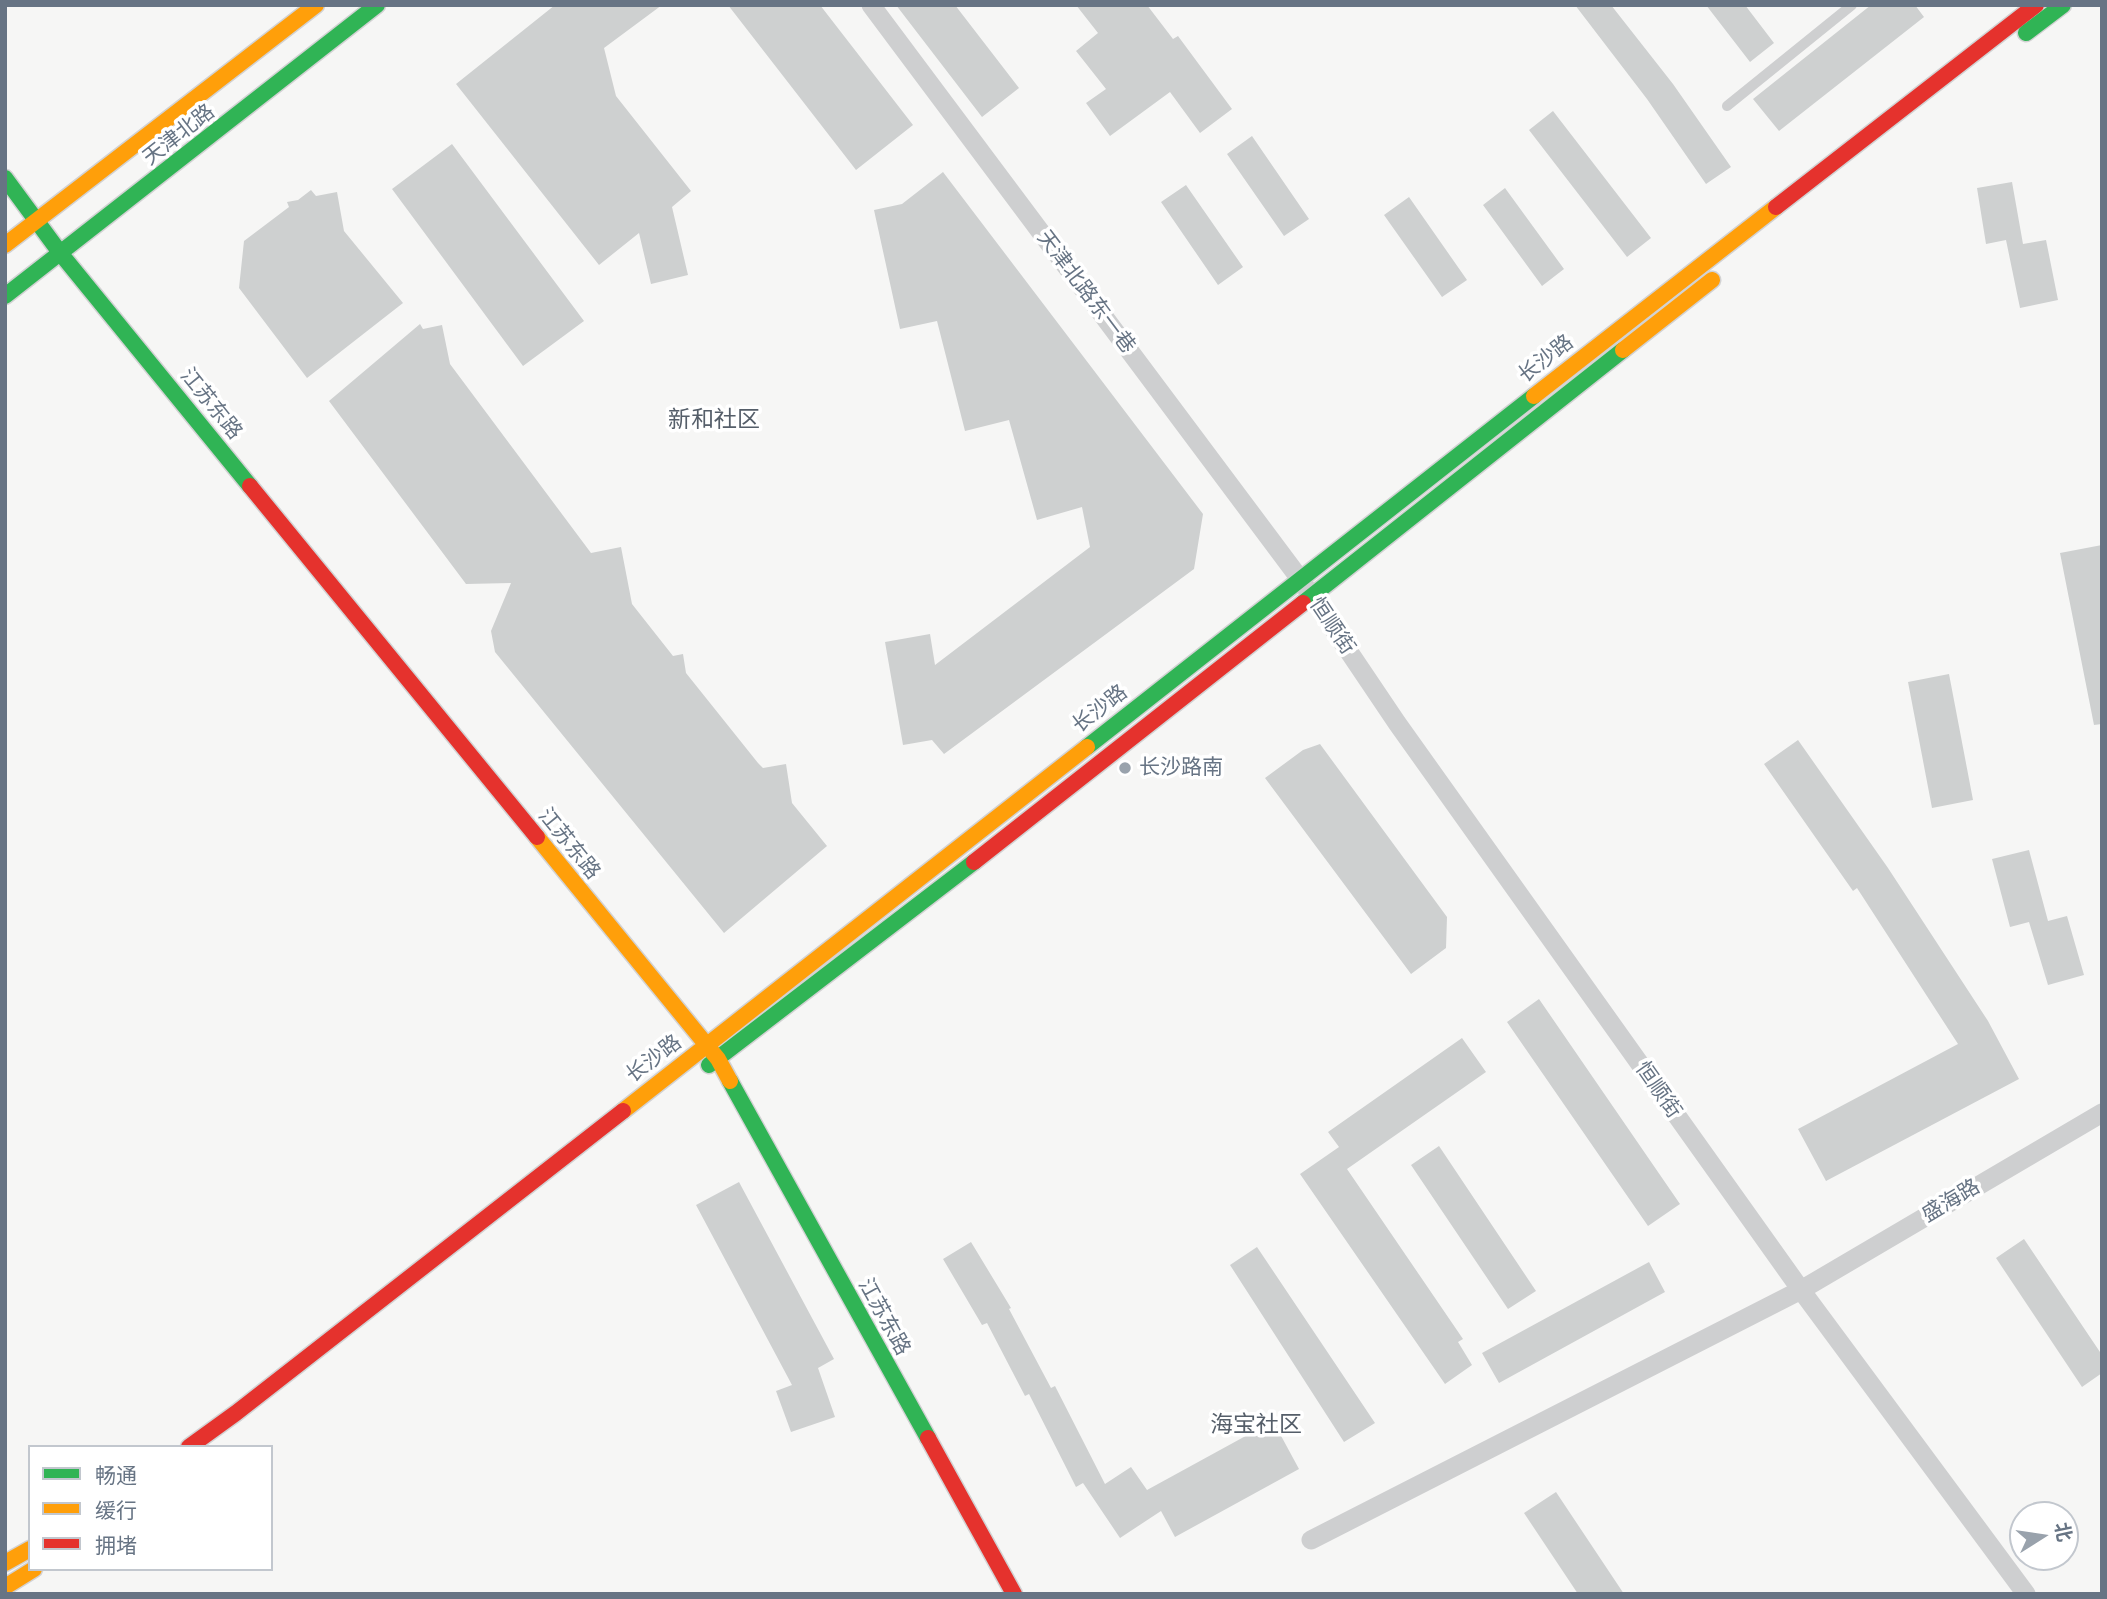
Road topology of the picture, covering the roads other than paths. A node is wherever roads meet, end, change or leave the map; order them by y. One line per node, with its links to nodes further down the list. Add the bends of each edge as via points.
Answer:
1 (316, 5): 12 (street, 天津北路)
2 (377, 5): 14 (street, 天津北路)
3 (871, 5): 17 (street, 天津北路东一巷)
4 (1852, 5): 9 (lane)
5 (2036, 5): 17 (street, 长沙路)
6 (2063, 5): 7 (street)
7 (2009, 47)
8 (1965, 80): 10 (street)
9 (1727, 106)
10 (1858, 164)
11 (5, 178): 12 (street, 江苏东路)
12 (38, 220): 13 (street, 天津北路); 14 (street, 江苏东路)
13 (5, 245)
14 (61, 254): 16 (street, 天津北路); 19 (street, 江苏东路)
15 (1720, 273): 18 (street, 长沙路)
16 (5, 296)
17 (1300, 579): 18 (street, 恒顺街); 19 (street, 长沙路)
18 (1311, 596): 20 (street, 长沙路); 23 (street, 恒顺街)
19 (706, 1045): 20 (street, 江苏东路); 24 (street, 长沙路)
20 (718, 1059): 21 (street, 长沙路); 30 (street, 江苏东路)
21 (698, 1074)
22 (2102, 1112): 23 (street, 盛海路)
23 (1801, 1290): 25 (street, 盛海路); 31 (street, 恒顺街)
24 (192, 1445)
25 (1311, 1540)
26 (28, 1550): 27 (street)
27 (5, 1563)
28 (31, 1571): 29 (street)
29 (5, 1587)
30 (1014, 1594)
31 (2026, 1594)

